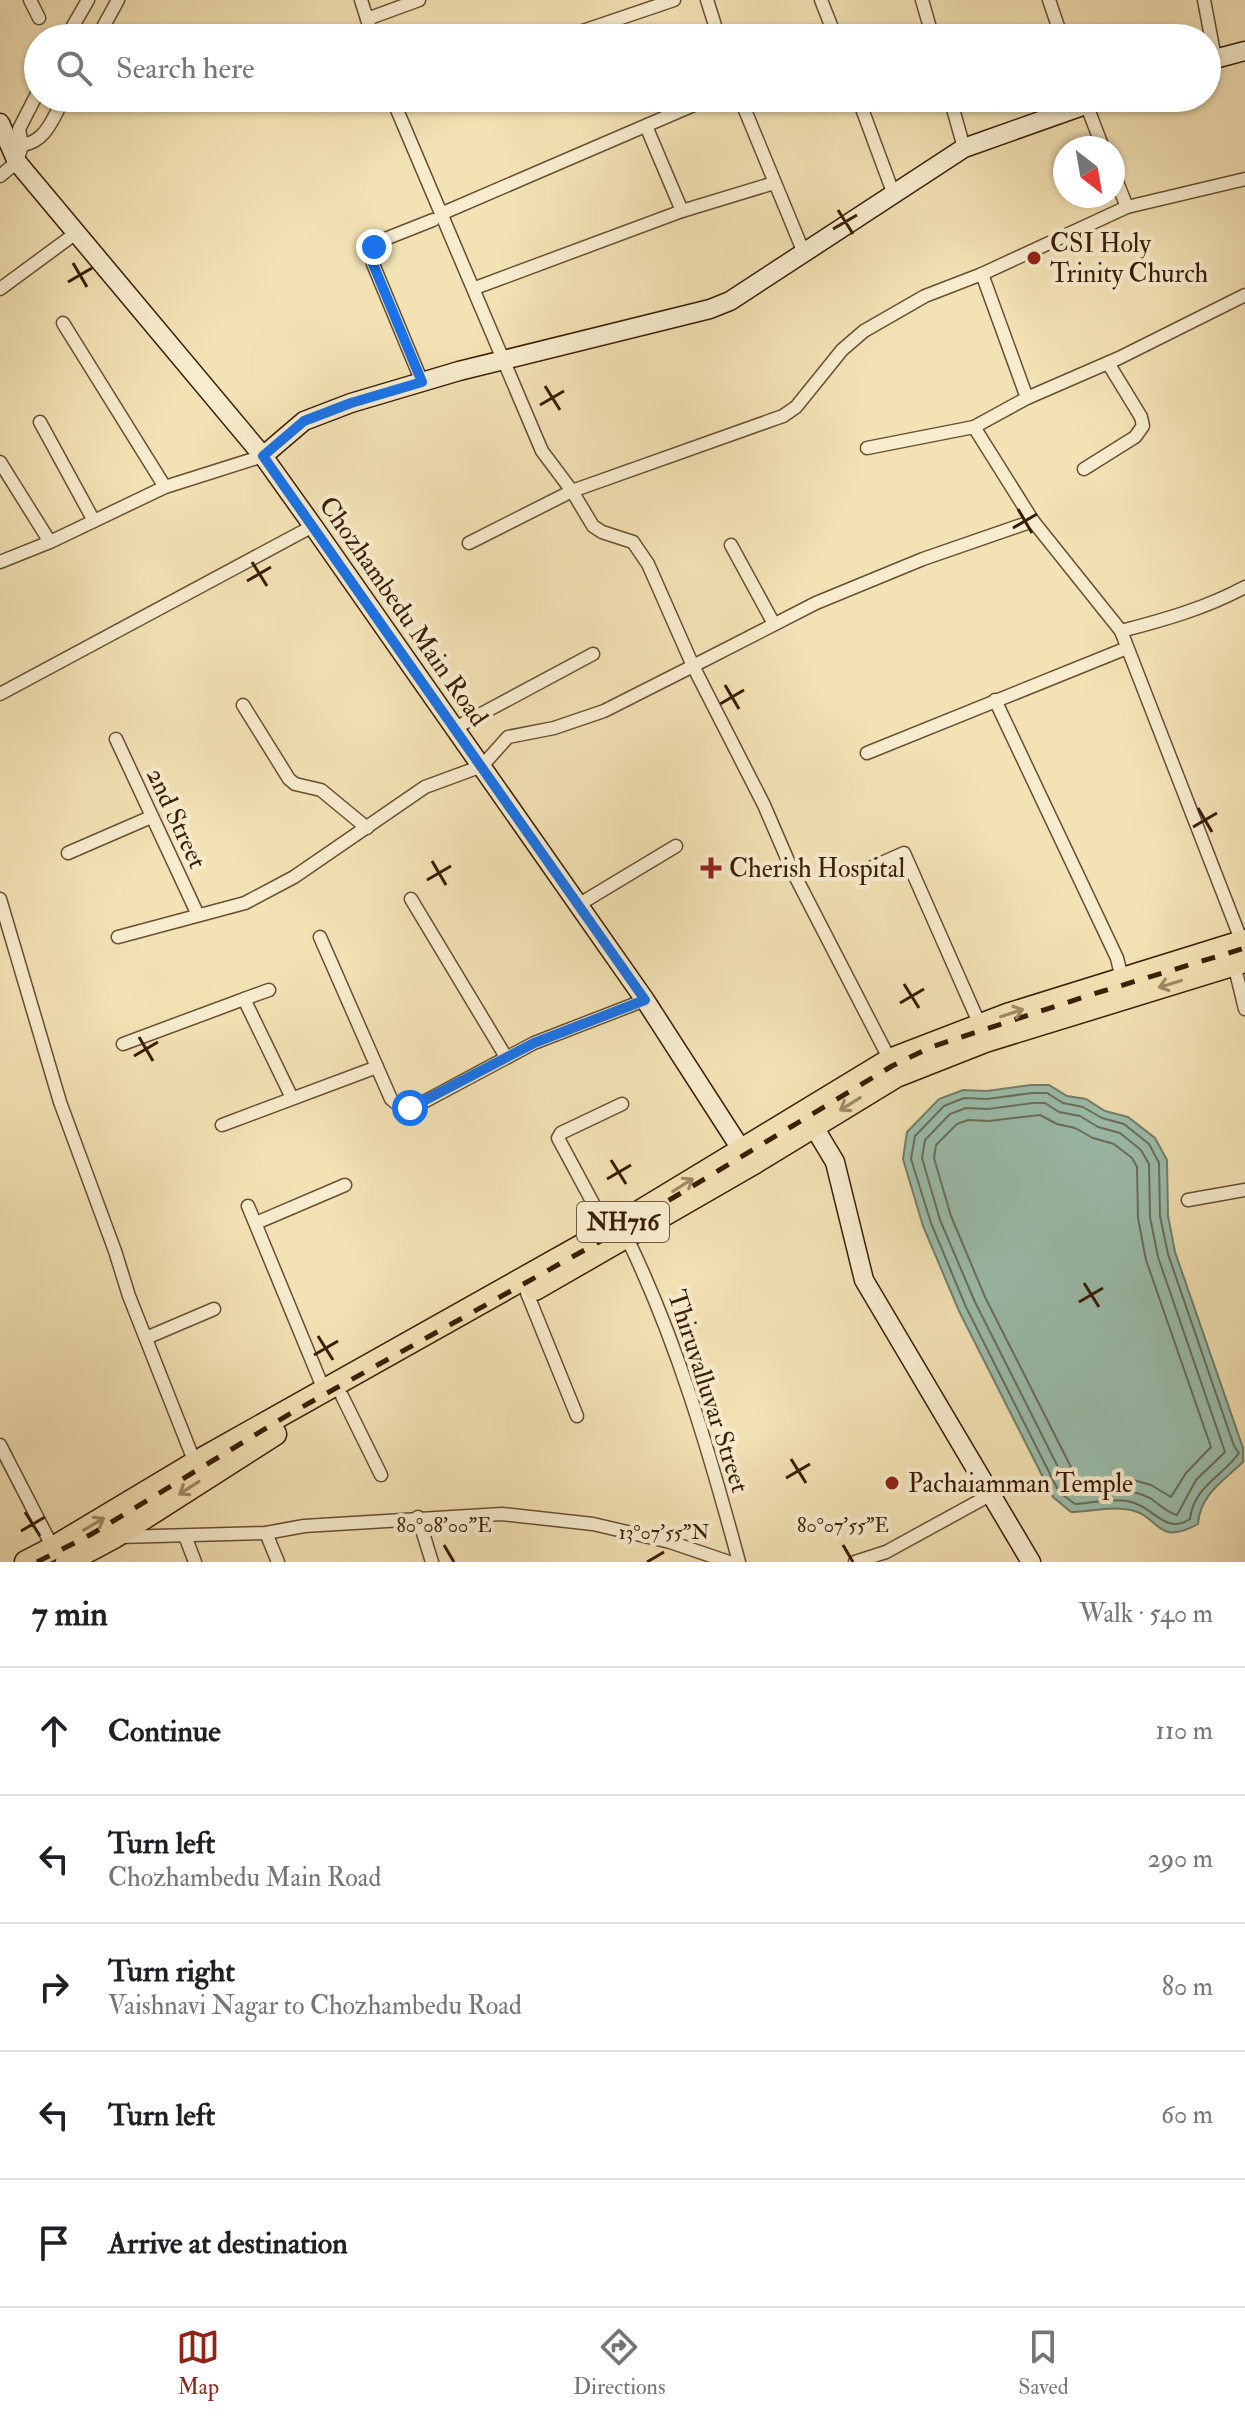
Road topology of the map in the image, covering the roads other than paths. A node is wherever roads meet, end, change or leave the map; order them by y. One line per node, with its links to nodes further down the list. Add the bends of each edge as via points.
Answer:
1 (30, 0): 12 (street)
2 (118, 0): 15 (street)
3 (361, 0): 13 (street)
4 (419, 0): 13 (street)
5 (674, 0): 17 (street)
6 (707, 0): 18 (street)
7 (821, 0): 19 (street)
8 (922, 0): 20 (street)
9 (1049, 0): 21 (street)
10 (1204, 0): 22 (street)
11 (83, 3): 14 (street)
12 (39, 18)
13 (367, 19): 16 (street)
14 (73, 24)
15 (105, 24)
16 (369, 24)
17 (603, 24)
18 (715, 24)
19 (830, 24)
20 (929, 24)
21 (1057, 24)
22 (1207, 24)
23 (1245, 51): 24 (street)
24 (1221, 57)
25 (28, 112): 38 (street, via 19,129)
26 (56, 112): 38 (street, via 42,138)
27 (399, 112): 46 (street)
28 (678, 112): 35 (street)
29 (746, 112): 41 (street)
30 (863, 112): 42 (street)
31 (954, 112): 37 (street)
32 (1057, 112): 37 (street)
33 (1089, 112): 36 (street)
34 (0, 123): 38 (street, Chozhambedu Main Road)
35 (646, 126): 45 (street); 46 (street)
36 (1098, 136)
37 (964, 148): 42 (street)
38 (20, 154): 39 (street); 47 (street, Chozhambedu Main Road)
39 (0, 176)
40 (1245, 179): 44 (street)
41 (774, 183): 45 (street); 48 (street)
42 (894, 195): 48 (street)
43 (1125, 202): 44 (street)
44 (1127, 207): 49 (street)
45 (682, 211): 50 (street)
46 (438, 217): 50 (street); 56 (street, via 380,241 372,254)
47 (76, 233): 51 (street); 61 (street, Chozhambedu Main Road)
48 (804, 253): 54 (street, via 710,309)
49 (982, 274): 57 (street); 65 (street, via 925,296 864,331 783,416)
50 (475, 288): 54 (street)
51 (0, 289)
52 (1245, 295): 55 (street)
53 (63, 323): 64 (street)
54 (503, 361): 56 (street); 65 (street, via 542,451)
55 (1108, 363): 57 (street); 63 (street, via 1143,426 1135,437)
56 (422, 382): 61 (street, via 304,421)
57 (1027, 398): 59 (street)
58 (40, 422): 66 (street)
59 (974, 427): 60 (street); 67 (street)
60 (867, 448)
61 (263, 456): 64 (street); 68 (street, Chozhambedu Main Road)
62 (0, 462): 69 (street)
63 (1084, 469)
64 (165, 487): 66 (street)
65 (572, 491): 70 (street); 78 (street, via 593,526 633,542)
66 (94, 521): 69 (street)
67 (1033, 521): 74 (street, via 923,559); 75 (street)
68 (313, 526): 79 (street); 82 (street, Chozhambedu Main Road)
69 (50, 542): 72 (street)
70 (469, 543)
71 (731, 545): 74 (street)
72 (0, 562)
73 (1245, 587): 75 (street, via 1170,618)
74 (774, 624): 78 (street)
75 (1121, 631): 76 (street)
76 (1127, 648): 80 (street); 97 (street)
77 (593, 654): 82 (street)
78 (693, 666): 85 (street, via 604,711 508,737); 106 (street)
79 (0, 694)
80 (995, 700): 84 (street); 98 (street, via 1117,958)
81 (243, 705): 87 (street, via 289,779 321,790)
82 (455, 728): 85 (street, Chozhambedu Main Road)
83 (116, 739): 86 (street, 2nd Street)
84 (867, 753)
85 (482, 766): 87 (street, via 425,787); 93 (street, Chozhambedu Main Road)
86 (151, 817): 89 (street); 94 (street, 2nd Street)
87 (367, 828): 94 (street, via 245,903)
88 (676, 846): 93 (street)
89 (68, 853)
90 (861, 872): 103 (street, via 904,853)
91 (0, 899): 122 (street, via 60,1102)
92 (411, 899): 105 (street)
93 (578, 905): 101 (street, Chozhambedu Main Road)
94 (198, 915): 95 (street)
95 (118, 937)
96 (320, 937): 107 (street)
97 (1242, 952): 98 (highway, NH716); 102 (street); 110 (highway, NH716, one-way to 110, via 943,1056)
98 (1122, 979): 103 (highway, NH716, one-way to 98)
99 (269, 990): 100 (street)
100 (244, 999): 104 (street); 108 (street)
101 (645, 1000): 105 (street); 112 (street, Chozhambedu Main Road)
102 (1245, 1009)
103 (980, 1025): 106 (highway, NH716)
104 (123, 1044)
105 (506, 1057): 107 (street, via 410,1108 391,1099)
106 (890, 1060): 110 (highway, NH716)
107 (377, 1067): 108 (street)
108 (292, 1098): 111 (street)
109 (622, 1104): 118 (street, Thiruvalluvar Street, via 558,1138)
110 (809, 1118): 112 (highway, NH716); 118 (highway, NH716); 128 (street, via 835,1162 864,1280)
111 (222, 1125)
112 (741, 1149): 118 (highway, NH716, one-way to 112)
113 (345, 1185): 117 (street)
114 (1245, 1190): 115 (street)
115 (1188, 1200)
116 (248, 1206): 117 (street)
117 (256, 1223): 123 (street)
118 (617, 1234): 119 (highway, NH716); 141 (street, Thiruvalluvar Street, via 654,1293 708,1448)
119 (586, 1252): 120 (highway, NH716); 123 (highway, NH716)
120 (527, 1293): 123 (highway, NH716); 124 (street)
121 (214, 1309): 122 (street)
122 (146, 1338): 126 (street)
123 (333, 1393): 126 (highway, NH716); 127 (street); 132 (highway, NH716, one-way to 132)
124 (577, 1416)
125 (0, 1445): 133 (street)
126 (195, 1463): 133 (highway, NH716, one-way to 126)
127 (381, 1475)
128 (990, 1495): 142 (street, via 886,1552); 143 (street)
129 (418, 1517): 130 (street); 135 (street, via 502,1514 593,1524 670,1542); 139 (street)
130 (266, 1533): 131 (street); 138 (street)
131 (185, 1536): 132 (street); 137 (street)
132 (114, 1537): 134 (highway, NH716)
133 (60, 1555): 134 (highway, NH716); 136 (highway, NH716)
134 (92, 1556)
135 (704, 1558): 140 (street)
136 (26, 1562)
137 (195, 1562)
138 (278, 1562)
139 (432, 1562)
140 (729, 1562)
141 (739, 1562)
142 (855, 1562)
143 (1031, 1562)

